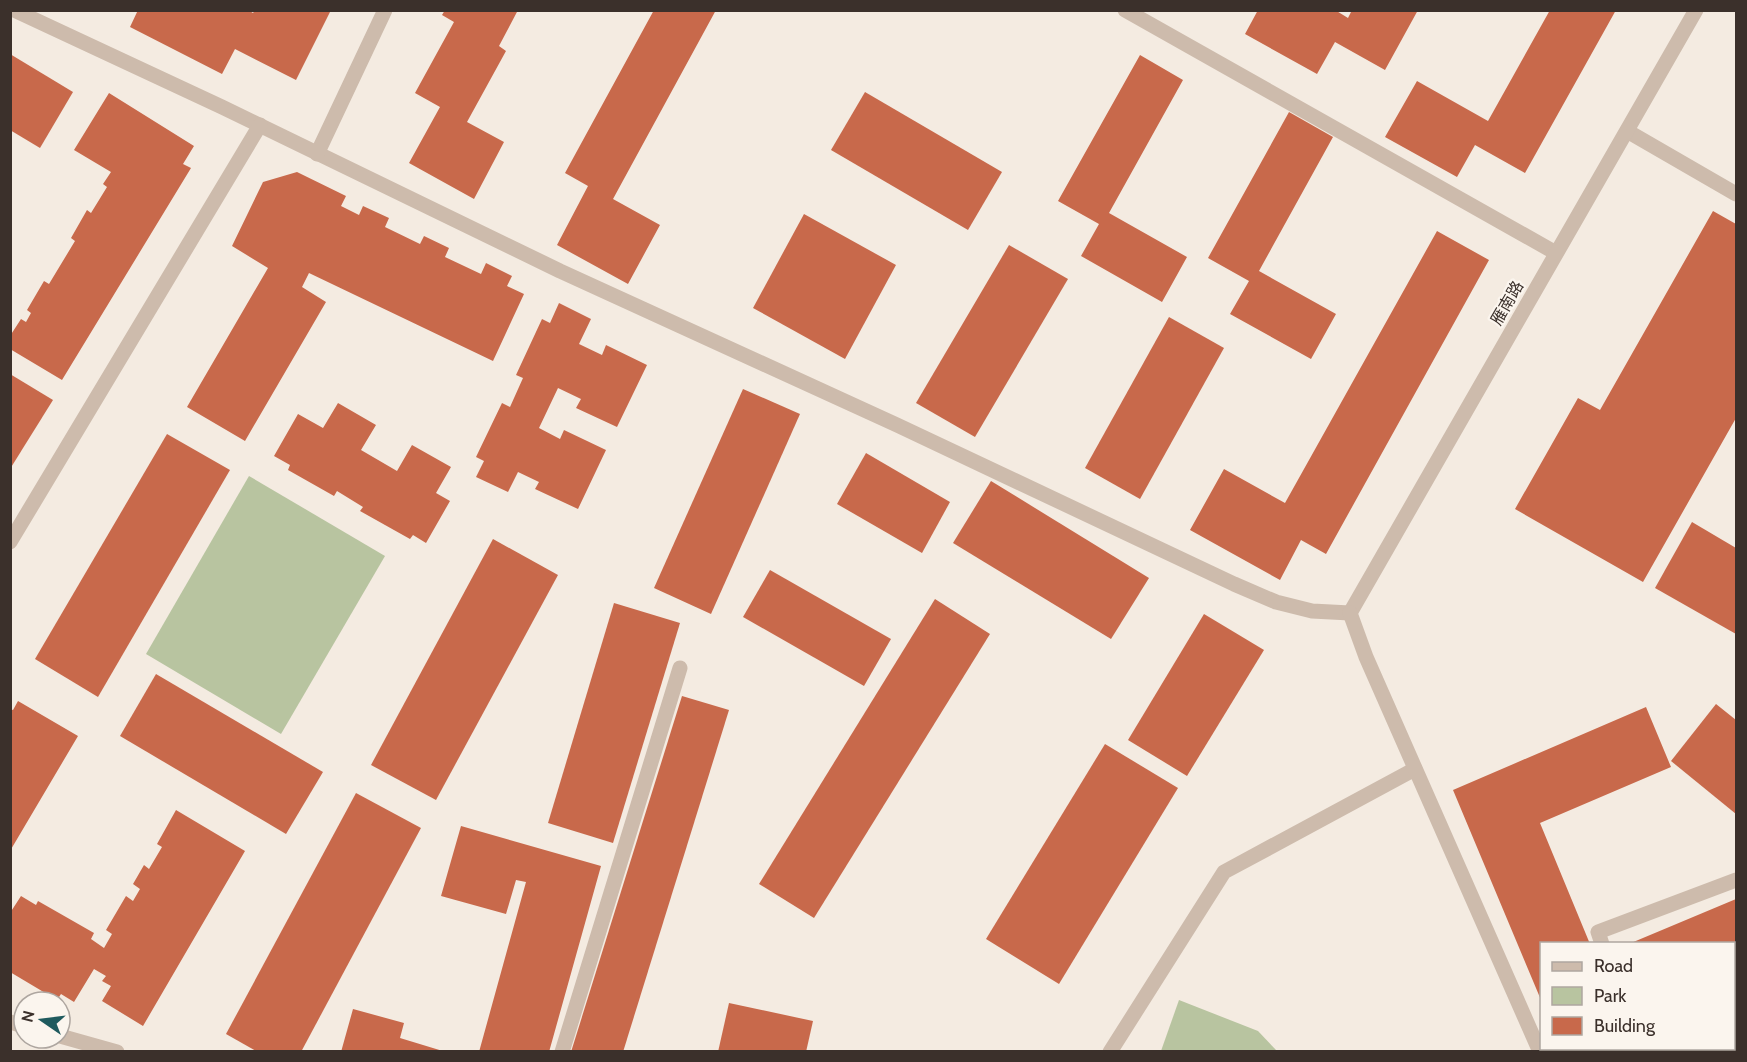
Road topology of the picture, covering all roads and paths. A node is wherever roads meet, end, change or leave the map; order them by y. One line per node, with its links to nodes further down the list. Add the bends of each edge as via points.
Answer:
1 (14, 10): 5 (street)
2 (385, 10): 7 (street)
3 (1125, 10): 9 (street)
4 (1696, 10): 6 (street, 雁南路)
5 (260, 125): 7 (street); 10 (street)
6 (1627, 131): 8 (street); 9 (street, 雁南路)
7 (317, 154): 11 (street, via 1234,584 1276,602 1312,611)
8 (1737, 194)
9 (1556, 253): 11 (street, 雁南路)
10 (10, 542)
11 (1350, 613): 13 (street)
12 (680, 668): 18 (street)
13 (1415, 769): 19 (street, via 1224,872); 20 (street)
14 (1737, 880): 15 (street, via 1598,932)
15 (1601, 942)
16 (72, 1039): 17 (street)
17 (117, 1052)
18 (562, 1052)
19 (1110, 1052)
20 (1540, 1052)

